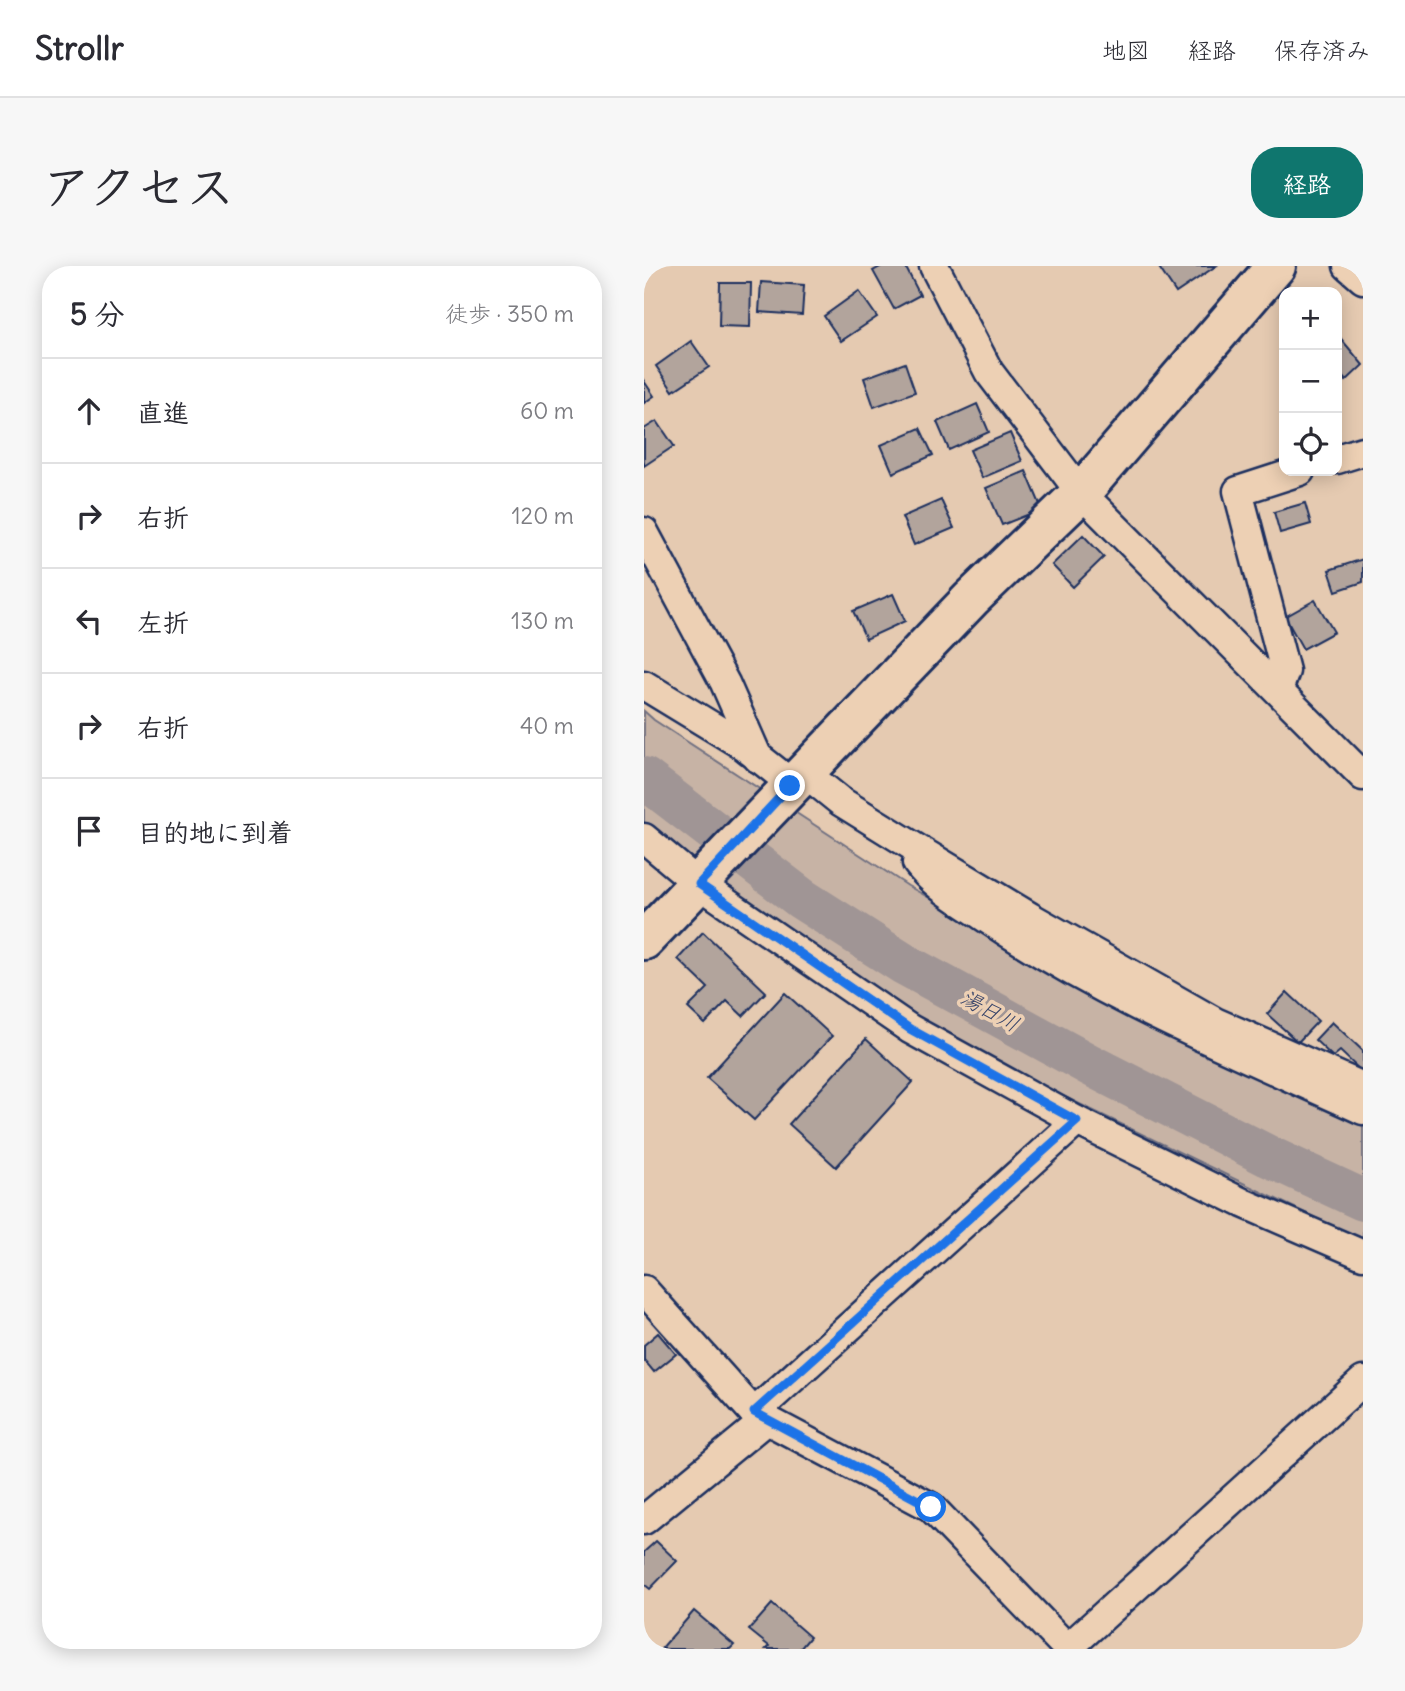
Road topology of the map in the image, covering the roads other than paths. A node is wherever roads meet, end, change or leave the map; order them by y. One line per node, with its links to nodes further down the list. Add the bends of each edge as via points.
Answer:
1 (934, 266): 8 (street, via 989,372)
2 (1276, 266): 8 (street)
3 (1348, 266): 4 (street)
4 (1363, 279)
5 (1363, 451): 6 (street)
6 (1342, 457)
7 (1284, 476): 11 (street, via 1238,491 1285,671)
8 (1081, 493): 11 (street); 14 (street)
9 (644, 532): 12 (street, via 725,683)
10 (644, 685): 12 (street)
11 (1278, 690): 13 (street)
12 (758, 758): 14 (street)
13 (1363, 776)
14 (795, 781): 15 (street, via 840,801); 17 (street)
15 (896, 836): 19 (street, via 1215,1022); 20 (street, via 927,877 1008,932 1146,1012)
16 (644, 838): 17 (street)
17 (699, 883): 18 (street); 21 (street, via 910,1029)
18 (644, 940)
19 (1363, 1087)
20 (1363, 1110)
21 (1077, 1121): 22 (street, via 1243,1203); 25 (street)
22 (1363, 1255)
23 (644, 1290): 25 (street)
24 (1363, 1381): 27 (street)
25 (760, 1416): 26 (street); 27 (street, via 931,1507)
26 (644, 1520)
27 (1067, 1649)

